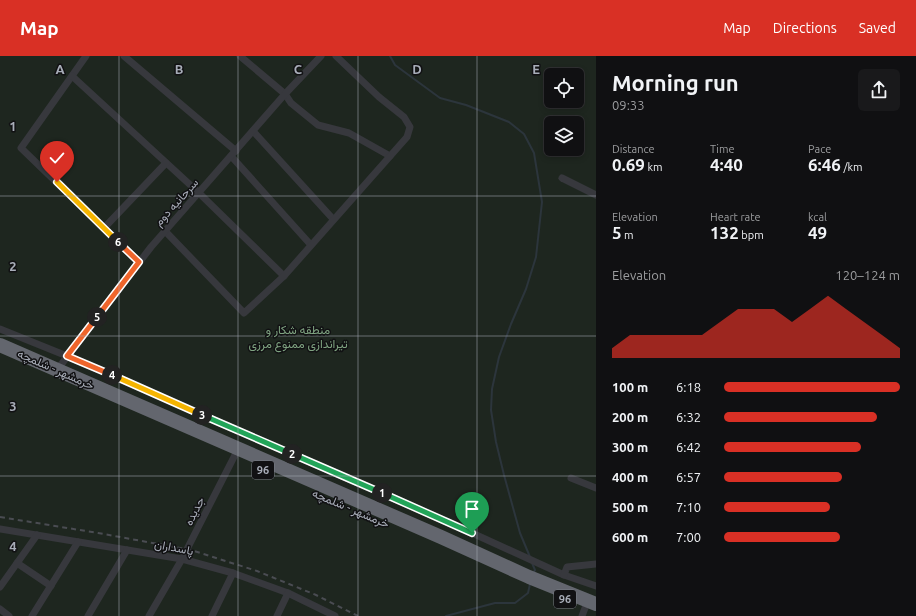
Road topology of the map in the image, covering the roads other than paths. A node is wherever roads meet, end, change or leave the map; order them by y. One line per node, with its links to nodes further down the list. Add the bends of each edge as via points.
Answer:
1 (86, 56): 6 (street)
2 (124, 56): 9 (street)
3 (240, 56): 7 (street)
4 (321, 56): 7 (street, سرحانیه دوم)
5 (336, 56): 10 (street, via 404,117 410,127 406,137)
6 (72, 76): 11 (street); 16 (street, via 21,148)
7 (285, 94): 8 (street, سرحانیه دوم); 10 (street, via 291,103 318,125 349,133)
8 (253, 131): 9 (street, سرحانیه دوم); 15 (street)
9 (233, 154): 13 (street, سرحانیه دوم); 18 (street)
10 (390, 156): 15 (street)
11 (166, 163): 13 (street); 16 (street)
12 (562, 178): 14 (street)
13 (199, 193): 17 (street, سرحانیه دوم); 20 (street)
14 (596, 195)
15 (333, 219): 18 (street)
16 (104, 228): 19 (street)
17 (165, 231): 19 (street, سرحانیه دوم); 20 (street, via 244,313)
18 (310, 244): 20 (street)
19 (139, 262): 24 (street, سرحانیه دوم)
20 (284, 276)
21 (0, 329): 24 (street, 96)
22 (0, 345): 25 (highway, خرمشهر - شلمچه / 96)
23 (0, 355): 26 (highway, خرمشهر - شلمچه / 96)
24 (67, 356): 25 (street, سرحانیه دوم); 37 (street, 96)
25 (57, 370): 26 (highway, خرمشهر - شلمچه / 96)
26 (235, 453): 33 (street, جدیده); 43 (highway, خرمشهر - شلمچه / 96)
27 (571, 478): 28 (street)
28 (596, 488)
29 (0, 529): 30 (street, پاسداران)
30 (37, 535): 31 (street, پاسداران); 34 (street)
31 (78, 542): 32 (street, پاسداران); 38 (street)
32 (127, 550): 33 (street, پاسداران); 46 (street)
33 (182, 559): 36 (street, پاسداران); 47 (street, جدیده)
34 (17, 563): 38 (street); 40 (street)
35 (596, 564): 37 (street, via 567,567)
36 (233, 573): 41 (street, پاسداران); 48 (street)
37 (564, 575): 39 (street, 96)
38 (51, 586): 45 (street)
39 (596, 586)
40 (0, 587)
41 (288, 593): 49 (street); 50 (street, پاسداران)
42 (0, 609): 44 (street)
43 (590, 610)
44 (9, 616)
45 (32, 616)
46 (88, 616)
47 (149, 616)
48 (212, 616)
49 (277, 616)
50 (336, 616)

